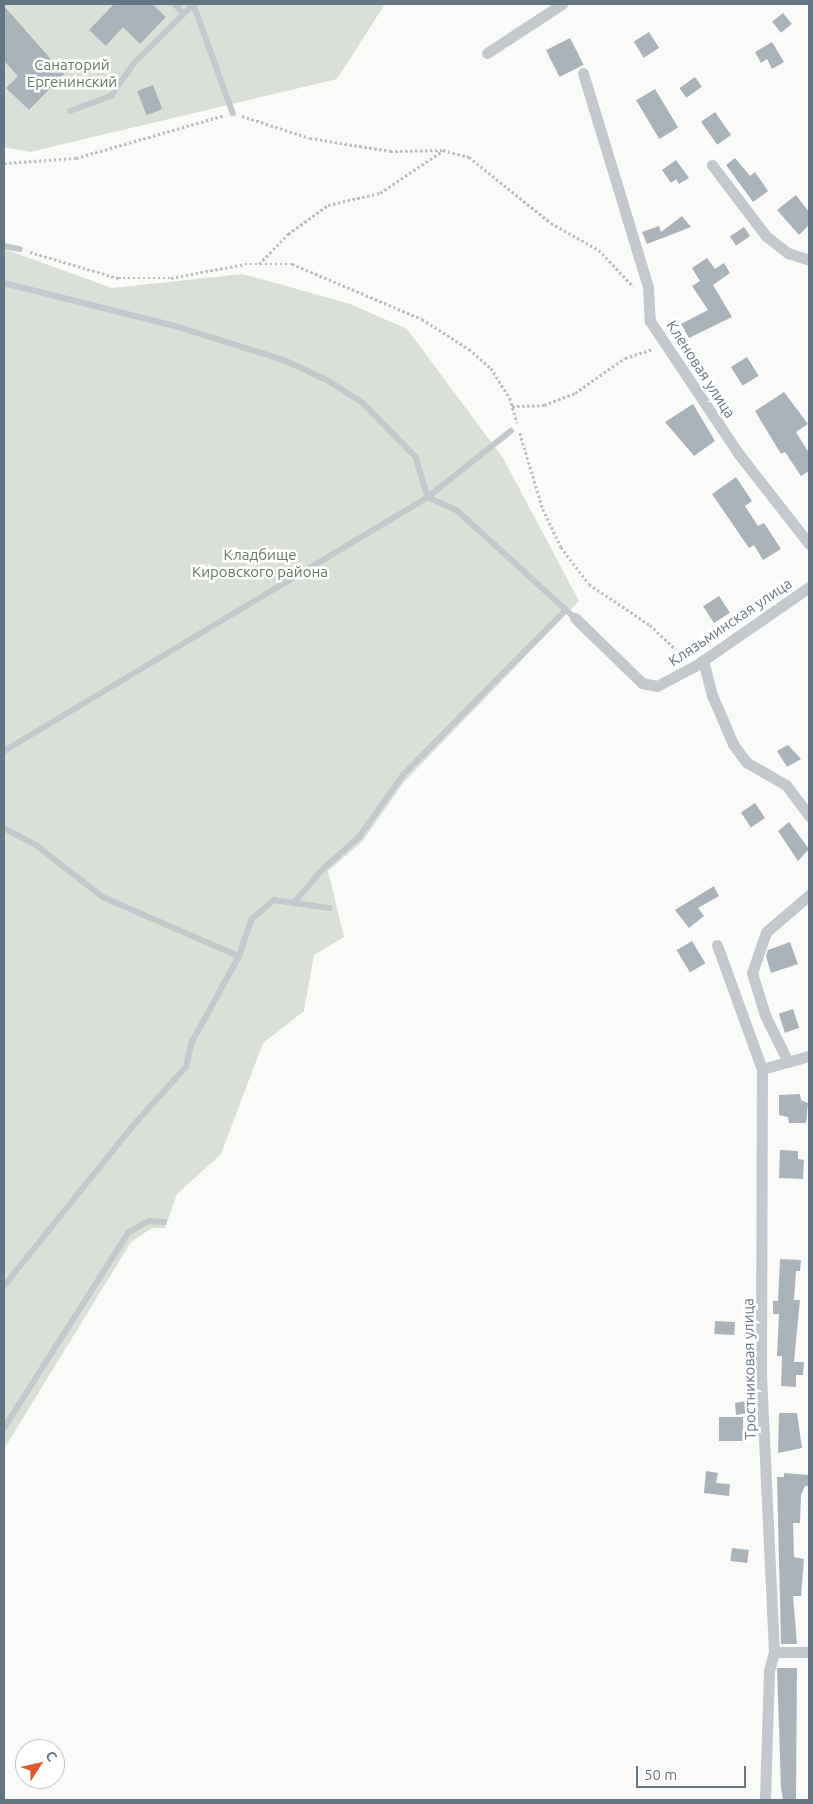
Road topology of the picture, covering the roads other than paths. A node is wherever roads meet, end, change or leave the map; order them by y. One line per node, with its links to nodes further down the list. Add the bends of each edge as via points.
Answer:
1 (175, 4): 4 (lane)
2 (194, 4): 4 (lane); 8 (lane)
3 (562, 4): 5 (street)
4 (184, 13): 7 (lane, via 134,63 111,96)
5 (487, 53)
6 (583, 73): 16 (street, Кленовая улица, via 648,287 650,321 738,453)
7 (70, 111)
8 (233, 113)
9 (712, 165): 12 (street, via 766,236 788,253)
10 (4, 246): 11 (lane)
11 (20, 249)
12 (809, 260)
13 (4, 283): 15 (lane, via 175,326 284,360 329,381 363,403 416,457)
14 (510, 431): 15 (lane)
15 (428, 497): 18 (lane, via 458,511); 21 (lane)
16 (809, 544)
17 (809, 587): 20 (street, Клязьминская улица)
18 (564, 612): 19 (lane); 25 (lane, via 403,775 359,837 323,869)
19 (575, 618): 20 (street, Клязьминская улица, via 642,683 656,686)
20 (699, 663): 22 (street, via 733,744 746,762 786,785)
21 (4, 751)
22 (809, 816)
23 (4, 828): 28 (lane, via 36,845 103,897)
24 (808, 900): 30 (street, via 766,932 752,973 765,1015)
25 (294, 903): 26 (lane); 28 (lane, via 274,900 252,919)
26 (329, 908)
27 (717, 945): 31 (street, Тростниковая улица)
28 (239, 956): 33 (lane, via 192,1042 186,1067 131,1128)
29 (809, 1056): 30 (street)
30 (788, 1062): 31 (street)
31 (762, 1069): 35 (street, Тростниковая улица, via 762,1376)
32 (164, 1222): 34 (lane, via 149,1221 128,1233)
33 (4, 1286)
34 (4, 1428)
35 (774, 1652): 36 (street); 37 (street, Тростниковая улица, via 769,1671)
36 (809, 1652)
37 (765, 1800)

